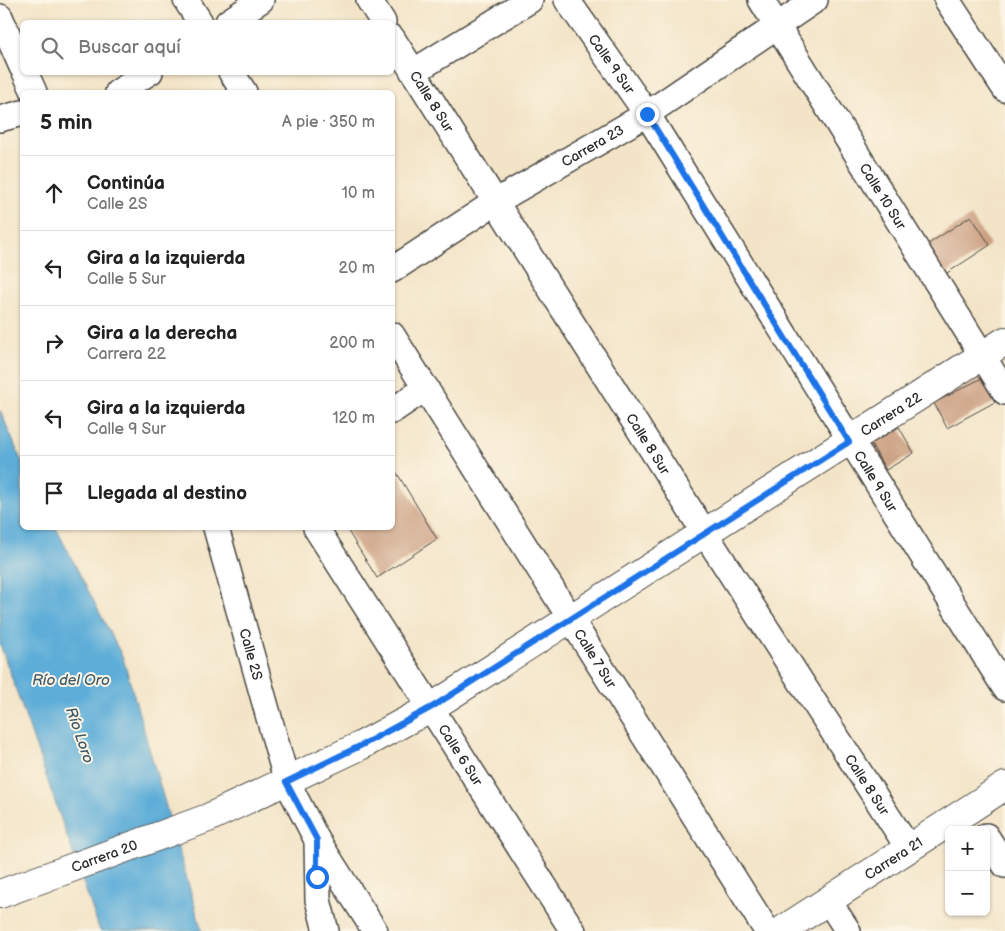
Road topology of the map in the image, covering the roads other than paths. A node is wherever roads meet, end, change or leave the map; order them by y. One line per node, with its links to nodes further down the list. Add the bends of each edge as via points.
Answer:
1 (186, 0): 10 (street)
2 (261, 0): 11 (street)
3 (369, 0): 12 (street)
4 (530, 0): 16 (street)
5 (567, 0): 25 (street, Calle 9 Sur)
6 (760, 0): 13 (street, Calle 10 Sur)
7 (815, 0): 13 (street, Carrera 23)
8 (947, 0): 20 (street)
9 (0, 17): 15 (street)
10 (199, 20)
11 (231, 20)
12 (382, 20)
13 (777, 26): 25 (street, Carrera 23); 31 (street, Calle 10 Sur)
14 (395, 43): 16 (street, Calle 8 Sur)
15 (20, 62)
16 (414, 72): 27 (street, Calle 8 Sur)
17 (26, 75): 21 (street)
18 (145, 75): 22 (street)
19 (234, 75): 23 (street)
20 (1005, 89)
21 (33, 90)
22 (121, 90)
23 (243, 90)
24 (20, 114): 26 (street)
25 (647, 114): 27 (street, Carrera 23); 35 (street, Calle 9 Sur)
26 (0, 119)
27 (497, 201): 28 (street, Carrera 23); 38 (street, Calle 8 Sur)
28 (395, 268)
29 (395, 340): 32 (street, Calle 7 Sur)
30 (1005, 341): 31 (street, Carrera 22)
31 (983, 356): 33 (street, Calle 10 Sur); 35 (street, Carrera 22)
32 (426, 388): 34 (street); 39 (street, Calle 7 Sur)
33 (1005, 392)
34 (395, 409)
35 (849, 442): 38 (street, Carrera 22); 40 (street, Calle 9 Sur)
36 (217, 530): 42 (street, Calle 2S)
37 (317, 530): 41 (street, Calle 6 Sur)
38 (704, 532): 39 (street, Carrera 22); 48 (street, Calle 8 Sur)
39 (571, 619): 41 (street, Carrera 22); 55 (street, Calle 7 Sur)
40 (1005, 688)
41 (432, 707): 42 (street, Carrera 22); 54 (street, Calle 6 Sur)
42 (286, 782): 44 (street, Carrera 22); 46 (street, Calle 2S)
43 (1005, 786): 45 (street, Carrera 21)
44 (208, 818): 50 (street, Carrera 20)
45 (975, 819): 48 (street, Carrera 21)
46 (317, 840): 52 (street, via 318,900); 53 (street, Calle 2S)
47 (990, 842): 49 (street)
48 (908, 849): 51 (street, Carrera 21)
49 (1005, 865)
50 (0, 894)
51 (828, 900): 56 (street, Carrera 21); 57 (street)
52 (326, 931)
53 (375, 931)
54 (573, 931)
55 (767, 931)
56 (781, 931)
57 (848, 931)

